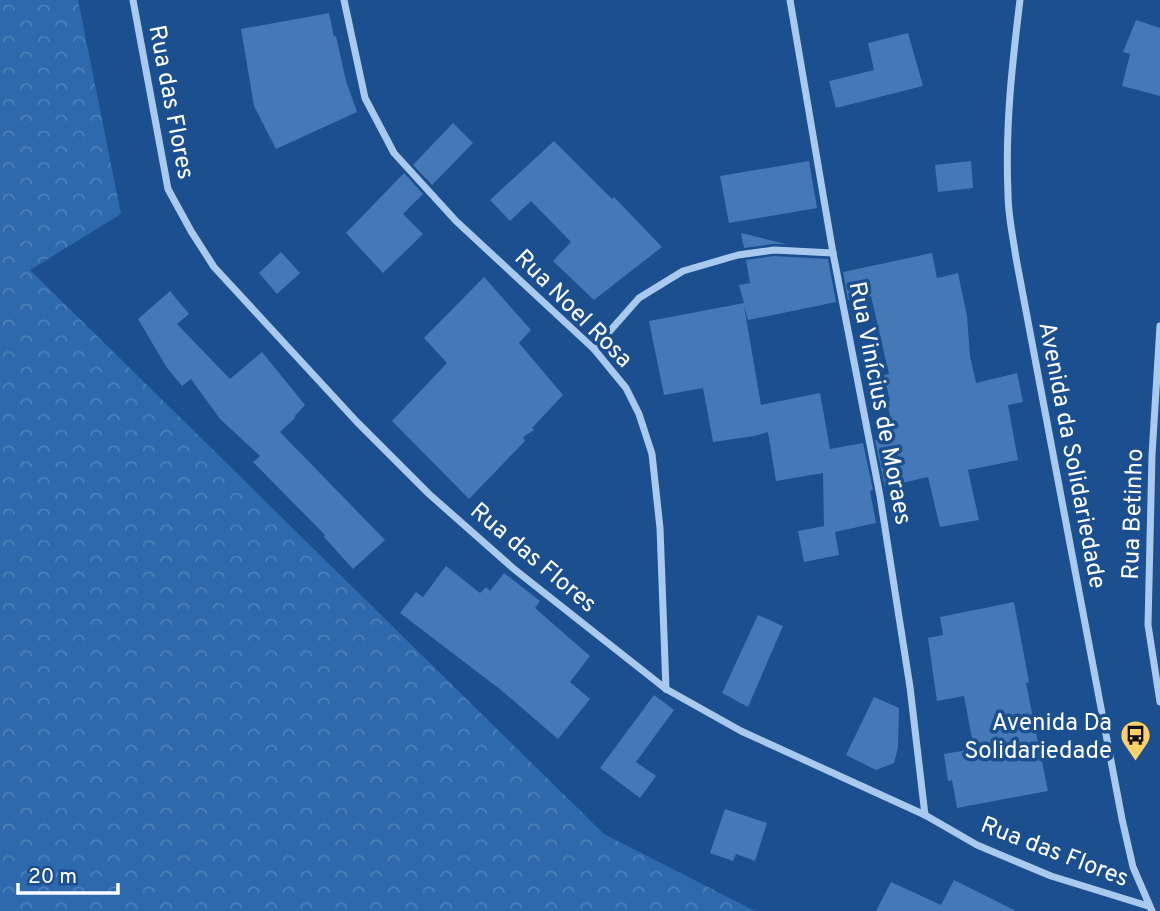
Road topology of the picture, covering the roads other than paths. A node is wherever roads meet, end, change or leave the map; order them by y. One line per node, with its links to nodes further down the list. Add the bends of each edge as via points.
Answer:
1 (133, 0): 8 (street, Rua das Flores, via 168,189 214,267 429,494 514,569)
2 (344, 0): 7 (street, Rua Noel Rosa, via 365,98 394,153 456,221)
3 (790, 0): 5 (street, Rua Vinícius de Moraes)
4 (1020, 0): 11 (street, Avenida da Solidariedade, via 1007,137 1013,233 1122,819 1132,867)
5 (833, 253): 7 (street, via 774,250 683,271 639,298); 10 (street, Rua Vinícius de Moraes, via 880,496)
6 (1160, 326): 9 (street, Rua Betinho, via 1148,625)
7 (594, 349): 8 (street, Rua Noel Rosa, via 626,388 652,454 660,528)
8 (666, 689): 10 (street, Rua das Flores, via 741,731)
9 (1160, 702)
10 (925, 815): 11 (street, Rua das Flores, via 977,845 1051,876)
11 (1150, 908)

